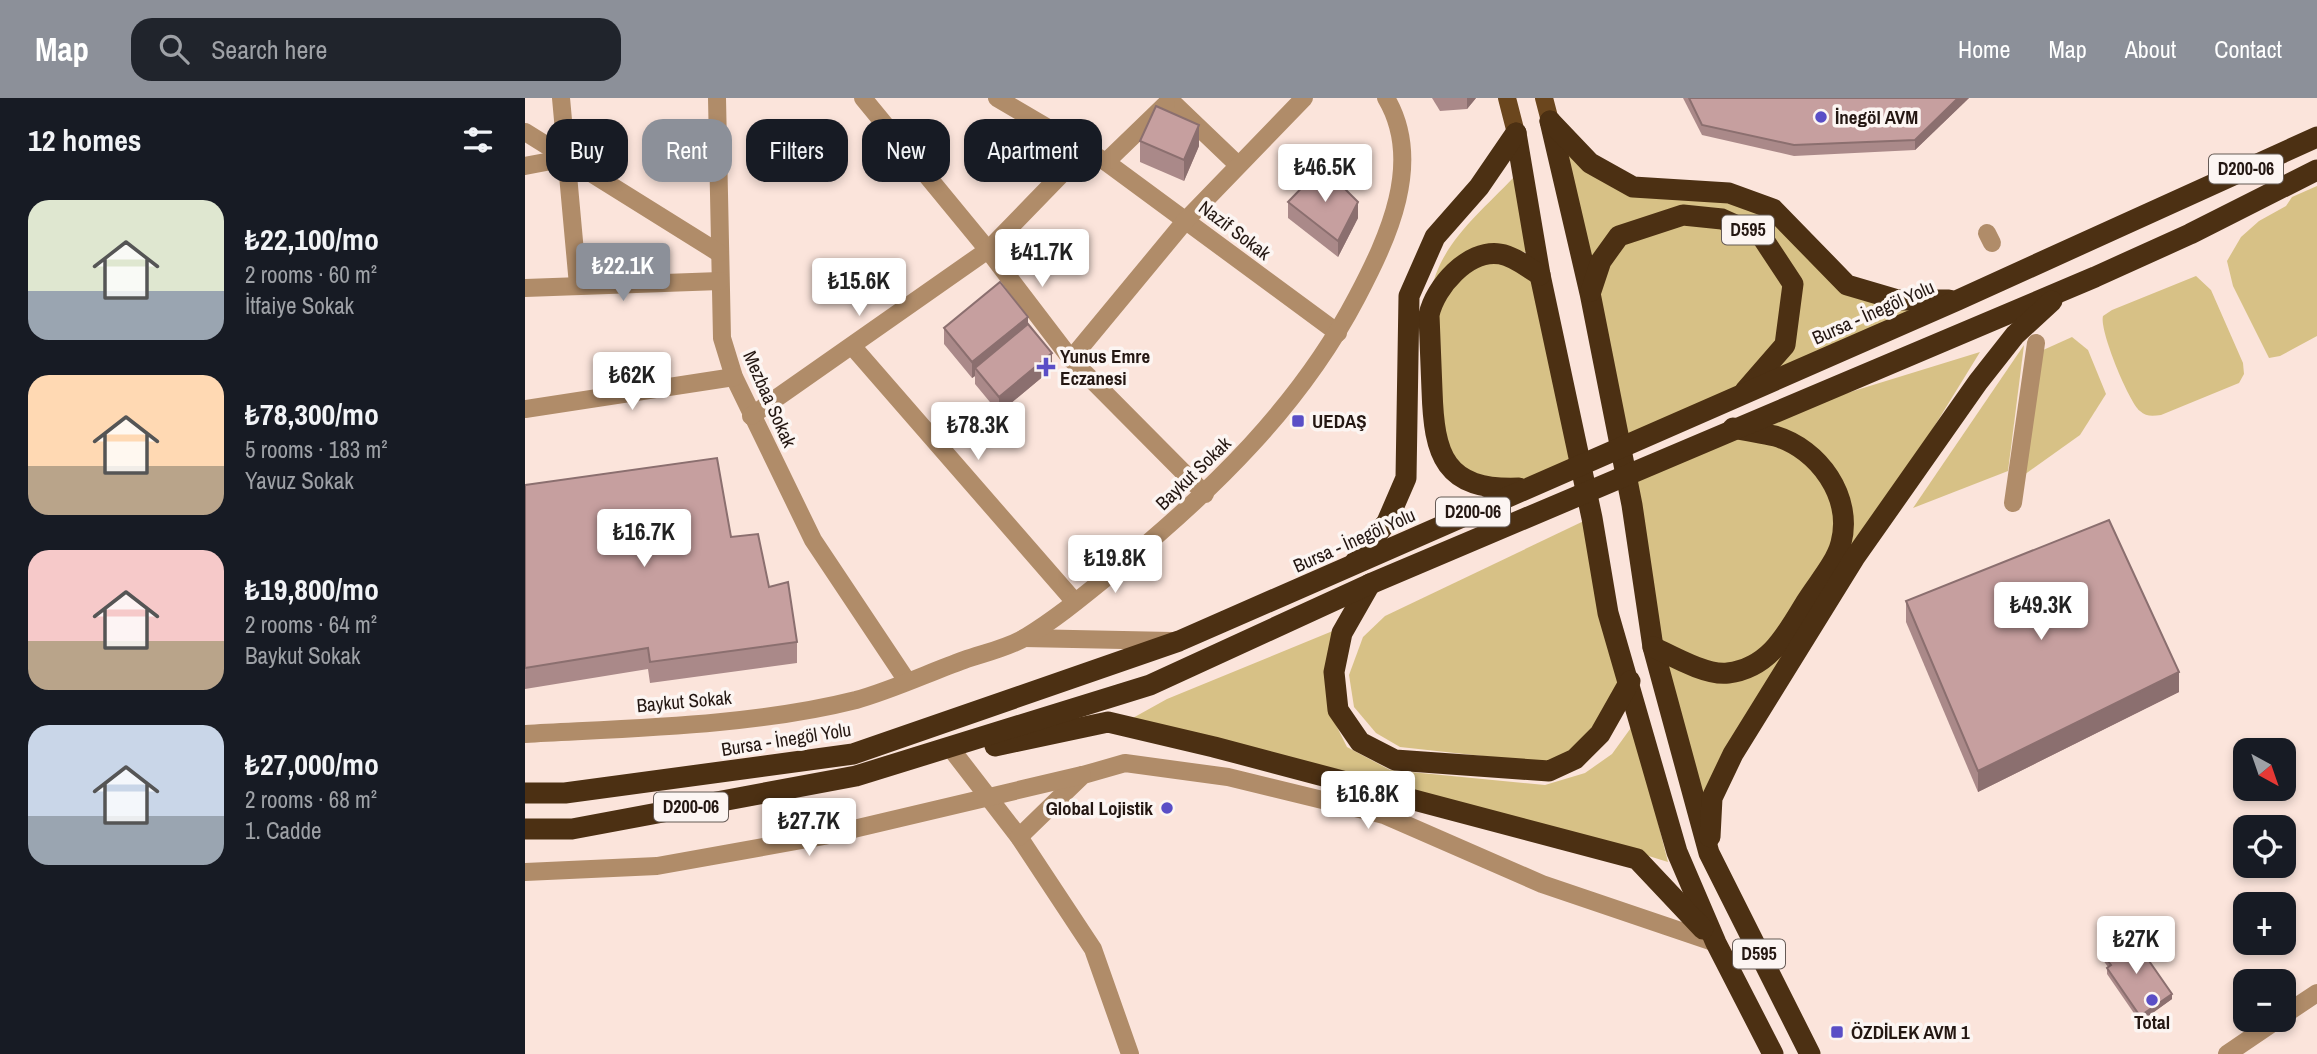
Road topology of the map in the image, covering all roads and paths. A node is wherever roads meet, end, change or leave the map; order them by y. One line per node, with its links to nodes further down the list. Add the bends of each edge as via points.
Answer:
1 (561, 98): 10 (street)
2 (717, 98): 28 (street, Mezbaa Sokak)
3 (863, 98): 27 (street)
4 (997, 98): 11 (street, Nazif Sokak)
5 (1304, 98): 20 (street)
6 (1386, 98): 36 (street, Baykut Sokak, via 1405,158 1394,210 1370,272)
7 (1507, 98): 14 (main road)
8 (1544, 98): 12 (main road)
9 (1170, 99): 19 (street); 20 (street)
10 (563, 119)
11 (1033, 119)
12 (1550, 121): 34 (highway); 35 (highway, via 1590,163 1633,187 1728,193 1773,209 1847,285 1898,300)
13 (525, 132): 16 (street)
14 (1515, 133): 29 (highway); 48 (highway, via 1479,187 1435,237 1409,296 1406,478 1387,522)
15 (2317, 137): 35 (highway, Bursa - İnegöl Yolu / D200-06)
16 (546, 145)
17 (1102, 160): 19 (street, Nazif Sokak)
18 (546, 162): 21 (street)
19 (1106, 162): 26 (street, Nazif Sokak)
20 (1237, 164): 26 (street)
21 (525, 166)
22 (2317, 170): 33 (highway, D200-06)
23 (569, 182): 31 (street)
24 (605, 182): 28 (street)
25 (1054, 182): 27 (street)
26 (1186, 220): 36 (street, Nazif Sokak); 39 (street)
27 (988, 250): 38 (street); 39 (street)
28 (719, 253): 30 (street, Mezbaa Sokak)
29 (1540, 275): 45 (highway, via 1500,253 1478,257 1458,269 1432,302 1429,315 1433,433 1444,462 1466,480 1495,489); 55 (highway, via 1608,612)
30 (720, 281): 31 (street); 40 (street, Mezbaa Sokak, via 722,338)
31 (578, 285): 32 (street)
32 (525, 288)
33 (2062, 291): 44 (highway, D200-06); 64 (highway, via 2015,335 1978,382 1848,568 1733,754 1713,798)
34 (1591, 293): 41 (highway, D595, via 1601,261 1619,236 1683,215 1722,219 1762,237 1793,284 1784,345); 53 (highway, D595, via 1632,505)
35 (1958, 300): 41 (highway, Bursa - İnegöl Yolu / D200-06)
36 (1338, 333): 46 (street, Baykut Sokak, via 1280,411)
37 (2036, 344): 47 (street)
38 (853, 347): 43 (street); 50 (street)
39 (1071, 359): 46 (street)
40 (734, 377): 42 (street); 43 (street, Mezbaa Sokak)
41 (1742, 395): 45 (highway, Bursa - İnegöl Yolu / D200-06)
42 (525, 409)
43 (751, 416): 54 (street, Mezbaa Sokak, via 813,540)
44 (1733, 428): 49 (highway, D200-06); 53 (highway, via 1777,437 1812,457 1833,482 1845,515 1841,545 1780,646 1756,666 1725,674 1691,665)
45 (1528, 487): 48 (highway, Bursa - İnegöl Yolu / D200-06)
46 (1205, 494): 50 (street, Baykut Sokak)
47 (2013, 503)
48 (1352, 566): 52 (highway, Bursa - İnegöl Yolu / D200-06)
49 (1370, 584): 55 (highway, via 1342,633 1334,672 1338,710 1360,742 1395,760 1549,771 1575,759 1600,734); 59 (highway, D200-06, via 1150,685)
50 (1075, 602): 51 (street, Baykut Sokak)
51 (1024, 639): 52 (street); 54 (street, Baykut Sokak)
52 (1179, 641): 60 (highway, Bursa - İnegöl Yolu / D200-06, via 853,754 565,793)
53 (1653, 647): 64 (highway, D595)
54 (907, 681): 56 (street, Baykut Sokak, via 857,699 795,712)
55 (1630, 681): 66 (highway, via 1677,852)
56 (525, 734)
57 (955, 754): 59 (highway, D595); 61 (street); 66 (highway, D595, via 1108,722 1214,747 1637,859)
58 (1083, 775): 61 (street); 63 (street); 66 (street, via 1125,763 1202,773 1384,815 1542,884)
59 (856, 776): 62 (highway, D200-06, via 572,829)
60 (525, 793)
61 (990, 797): 63 (street); 65 (street, via 824,836 657,866)
62 (525, 829)
63 (1019, 837): 70 (street, via 1093,949)
64 (1709, 853): 72 (highway, D595)
65 (525, 872)
66 (1716, 943): 71 (highway, D595)
67 (2317, 993): 68 (street)
68 (2296, 1007)
69 (2259, 1032): 73 (street)
70 (1130, 1054)
71 (1773, 1054)
72 (1810, 1054)
73 (2227, 1054)

